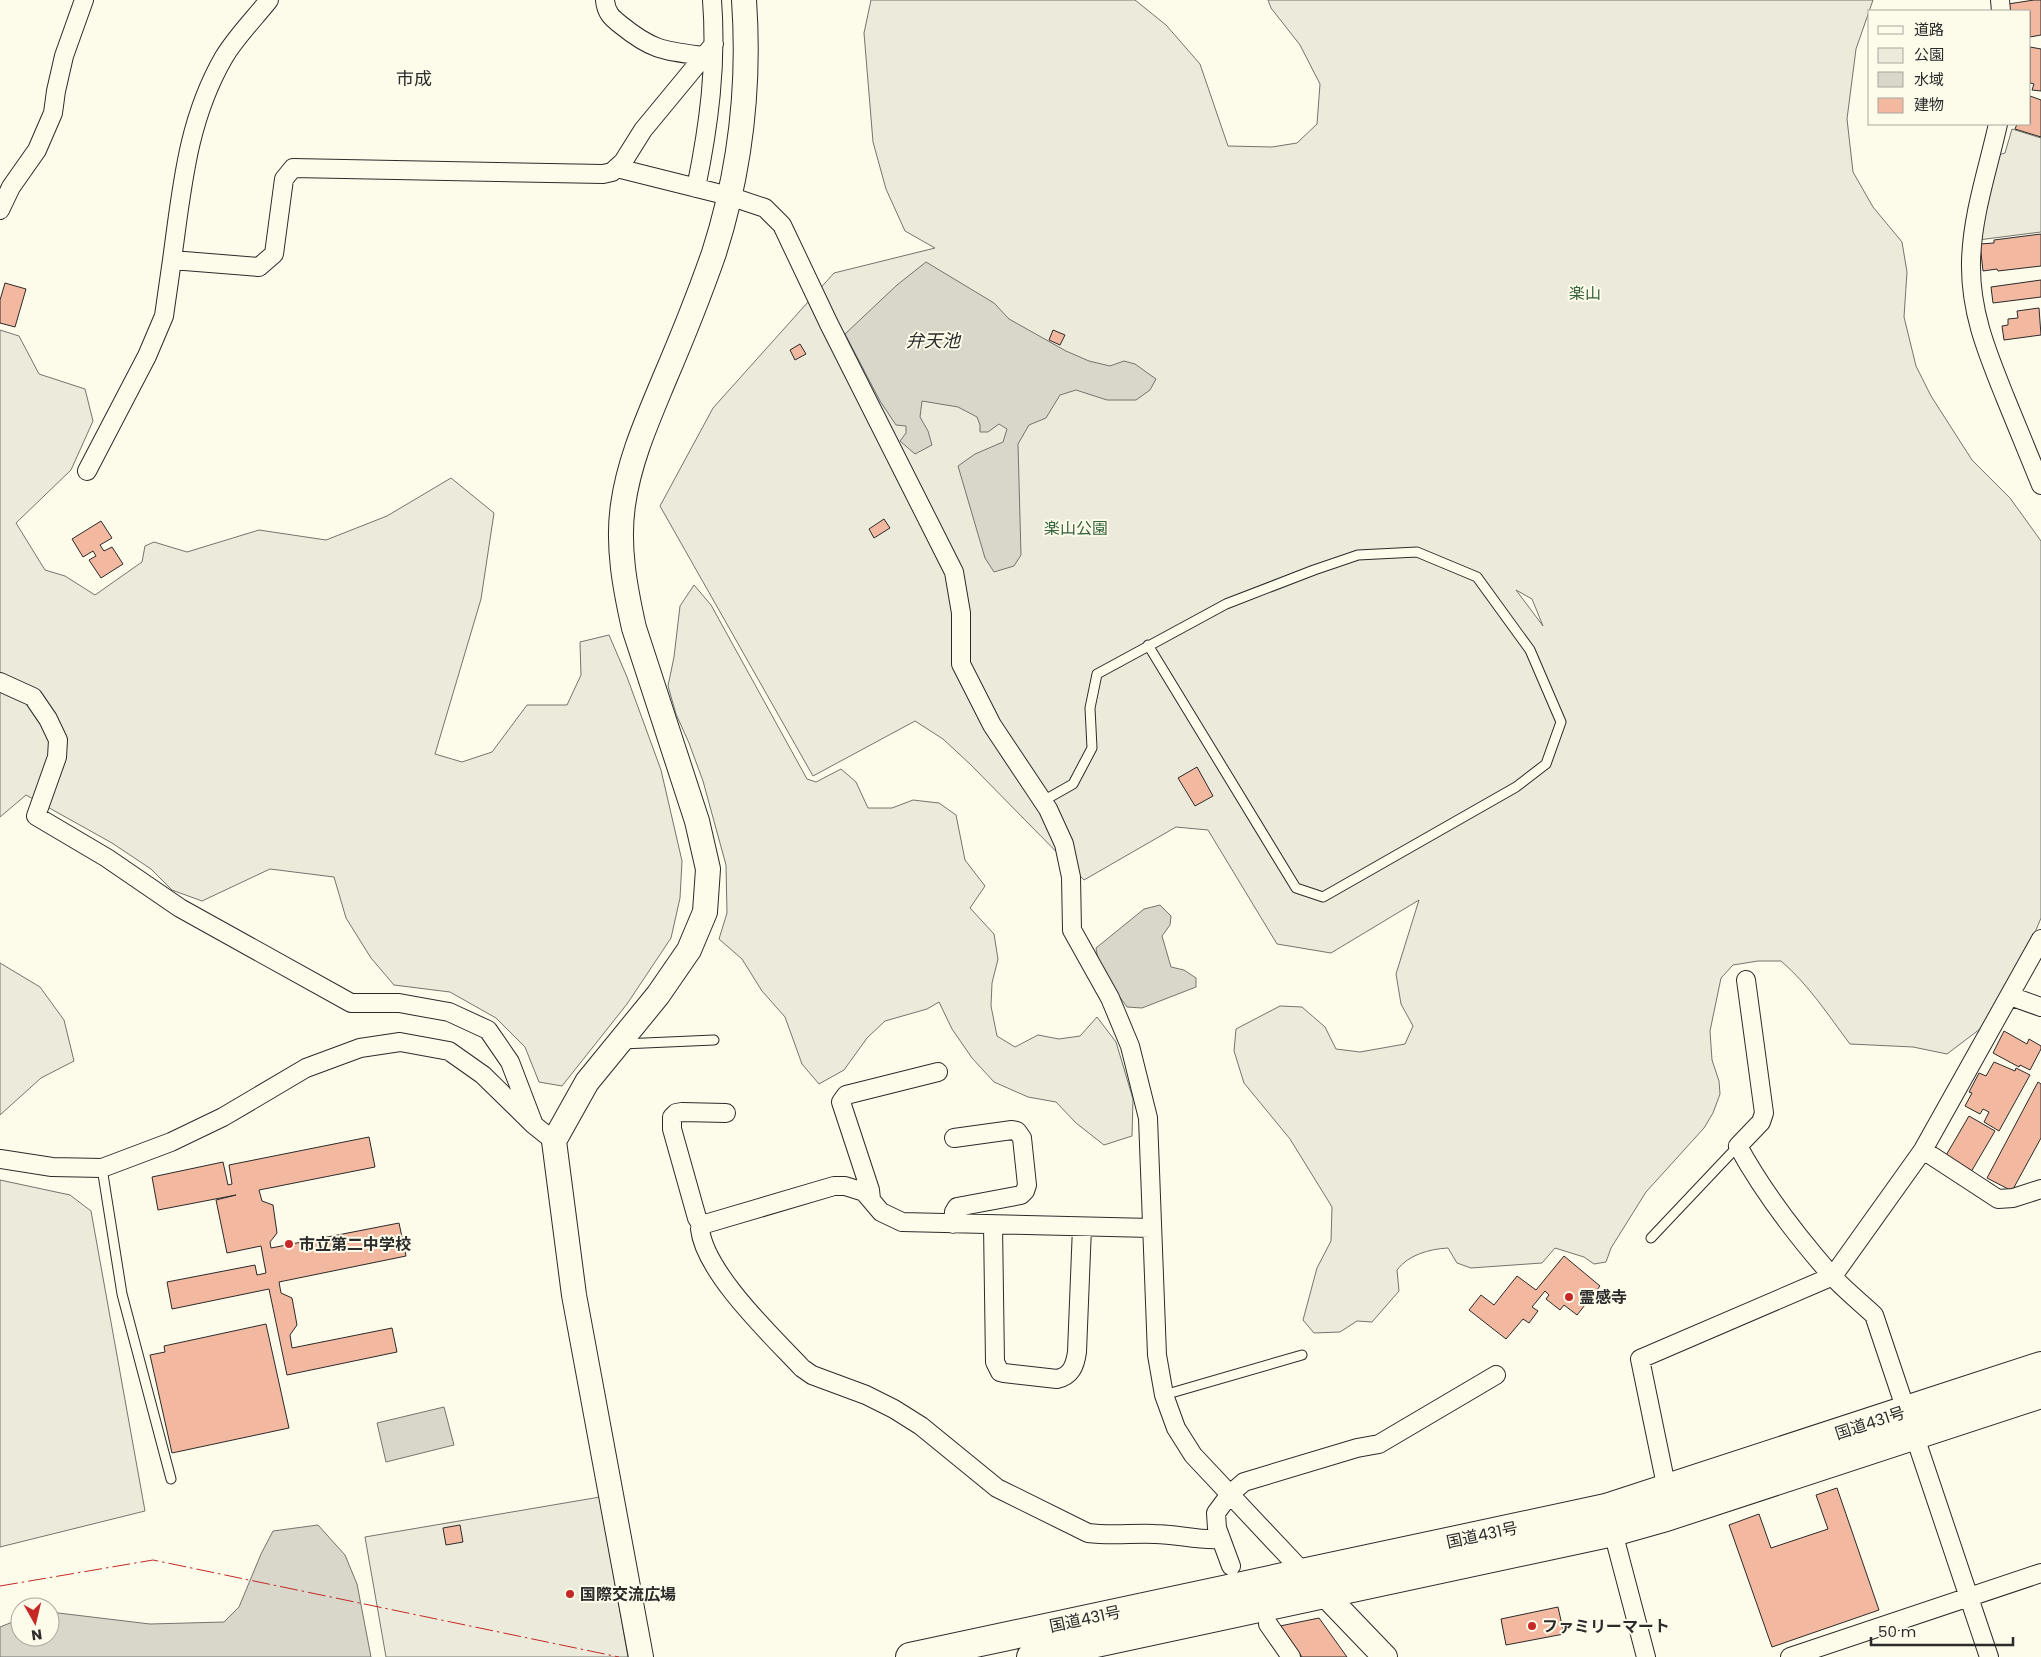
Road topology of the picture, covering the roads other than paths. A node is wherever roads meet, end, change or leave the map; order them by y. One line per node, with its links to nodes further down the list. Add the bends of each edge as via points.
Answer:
1 (84, 0): 11 (street, via 64,56 54,113 37,150)
2 (269, 0): 12 (street, via 224,57 196,117 186,156)
3 (605, 0): 6 (street, via 611,17 652,47 669,51)
4 (712, 0): 6 (street)
5 (744, 0): 10 (street, via 746,65 743,108)
6 (709, 50): 8 (street, via 643,130); 9 (street, via 709,119)
7 (1998, 125): 14 (street, via 1976,219 1971,260 1975,313 1992,366)
8 (617, 168): 9 (street); 12 (street, via 603,174 293,168 284,179 274,254 259,267)
9 (696, 188): 10 (street)
10 (729, 196): 17 (street, via 764,208 782,225 954,572 961,613 961,664 992,725); 23 (street, via 704,280 639,441 628,476 621,535 627,599 634,628 698,821 708,869 704,912 689,950)
11 (0, 210)
12 (172, 260): 13 (street, via 164,316 147,356)
13 (87, 471)
14 (2041, 485)
15 (1148, 645): 15 (lane, via 1296,888 1323,897 1516,787 1546,764 1561,722 1530,650 1477,577 1417,552 1358,555 1314,570 1226,604); 17 (lane, via 1097,674 1090,708 1092,748 1072,784)
16 (0, 682): 26 (street, via 32,697 58,740 57,757 36,816 107,858 180,908 351,1003 399,1004 449,1012 488,1030 510,1062)
17 (1043, 801): 39 (street, via 1064,844 1071,877 1072,930 1110,998 1130,1046 1148,1118)
18 (2041, 939): 20 (street)
19 (1746, 980): 29 (street, via 1764,1113 1761,1122)
20 (2010, 996): 21 (street); 30 (street)
21 (2041, 1007)
22 (714, 1040): 23 (lane)
23 (618, 1044): 28 (street, via 587,1082)
24 (938, 1072): 34 (street, via 842,1098)
25 (726, 1113): 37 (street, via 682,1112 672,1117 672,1129)
26 (534, 1125): 28 (street); 32 (street, via 483,1075 450,1051 400,1042 360,1048 306,1068 224,1117 171,1142)
27 (954, 1138): 35 (street, via 1018,1131 1022,1138 1027,1185 1021,1196 957,1207)
28 (554, 1141): 59 (street, via 574,1295)
29 (1738, 1146): 40 (lane); 41 (street, via 1767,1195)
30 (1923, 1150): 33 (street, via 1998,1198 2013,1198); 41 (street)
31 (0, 1159): 32 (street, via 52,1167)
32 (102, 1168): 48 (lane, via 122,1294)
33 (2041, 1189)
34 (870, 1199): 35 (street, via 881,1212 902,1222); 37 (street, via 864,1192 853,1188 834,1186)
35 (953, 1224): 36 (street)
36 (993, 1225): 38 (street); 38 (street, via 997,1368 1004,1373 1057,1379 1065,1377 1076,1361)
37 (702, 1226): 52 (street, via 703,1242 726,1284 802,1368 894,1409 921,1426 997,1488 1088,1533)
38 (1082, 1227): 39 (street)
39 (1151, 1228): 46 (street, via 1157,1355)
40 (1650, 1238)
41 (1833, 1276): 47 (street, via 1874,1315); 49 (street, via 1640,1359)
42 (1302, 1355): 46 (lane)
43 (2041, 1366): 47 (highway, 国道431号)
44 (1496, 1375): 50 (street, via 1379,1444 1244,1482)
45 (2041, 1394): 47 (highway, 国道431号)
46 (1164, 1395): 50 (street, via 1176,1428 1193,1455)
47 (1909, 1424): 49 (highway, 国道431号); 51 (highway, 国道431号, via 1666,1517); 57 (street)
48 (171, 1479)
49 (1667, 1490): 54 (highway, 国道431号, via 1547,1522)
50 (1230, 1494): 52 (street, via 1216,1513); 54 (street)
51 (1612, 1532): 56 (highway, 国道431号); 64 (street)
52 (1221, 1539): 53 (street)
53 (1231, 1566)
54 (1303, 1572): 56 (street); 60 (highway, 国道431号)
55 (2041, 1574): 57 (street)
56 (1323, 1593): 61 (highway, 国道431号); 63 (street)
57 (1970, 1597): 65 (street); 66 (street)
58 (1268, 1624): 62 (street)
59 (641, 1657)
60 (910, 1657)
61 (1030, 1657)
62 (1291, 1657)
63 (1385, 1657)
64 (1646, 1657)
65 (1790, 1657)
66 (1989, 1657)

